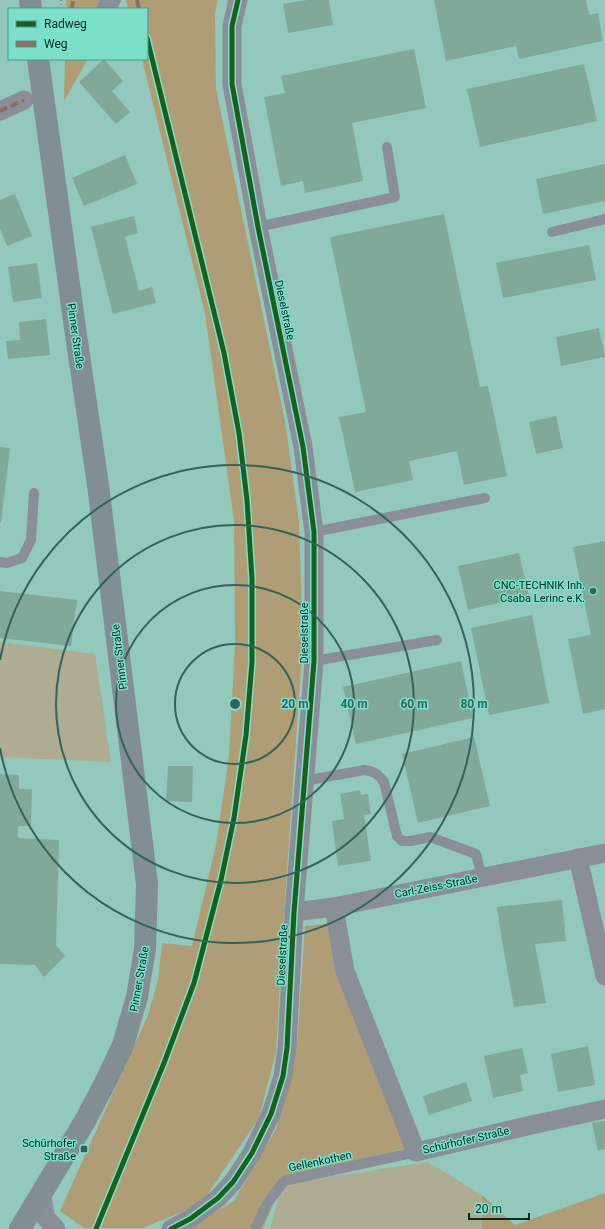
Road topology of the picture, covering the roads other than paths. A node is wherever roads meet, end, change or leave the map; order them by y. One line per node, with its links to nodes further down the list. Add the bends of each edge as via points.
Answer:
1 (238, 0): 7 (street, Dieselstraße, via 232,26 232,84)
2 (38, 60): 24 (street, Pinner Straße, via 98,485 147,884 145,949 137,997 123,1045 85,1121)
3 (24, 100): 4 (street)
4 (0, 111)
5 (387, 146): 7 (lane, via 395,197)
6 (605, 219): 8 (lane)
7 (258, 227): 11 (street, Dieselstraße, via 303,447)
8 (552, 232)
9 (34, 493): 12 (lane, via 31,540 22,558 7,563)
10 (485, 498): 11 (lane)
11 (314, 532): 14 (street, Dieselstraße)
12 (0, 562)
13 (437, 640): 14 (lane)
14 (314, 661): 15 (street, Dieselstraße)
15 (304, 781): 18 (lane, via 364,770 372,771 384,782 397,836 402,841 430,837 476,854); 20 (street, Dieselstraße)
16 (578, 858): 17 (street, Carl-Zeiss-Straße); 18 (street, Carl-Zeiss-Straße); 21 (street)
17 (602, 858)
18 (482, 877): 19 (street, Carl-Zeiss-Straße)
19 (334, 907): 20 (street, Carl-Zeiss-Straße); 23 (street, Schürhofer Straße, via 345,971)
20 (294, 912): 27 (street, Dieselstraße, via 287,1048 271,1114 233,1182 218,1198 190,1219)
21 (605, 976)
22 (605, 1109): 23 (street, Schürhofer Straße)
23 (416, 1152): 28 (lane, Gellenkothen, via 284,1181 267,1204)
24 (41, 1194): 25 (street, Pinner Straße); 26 (street, via 46,1218)
25 (20, 1229)
26 (56, 1229)
27 (171, 1229)
28 (255, 1229)

